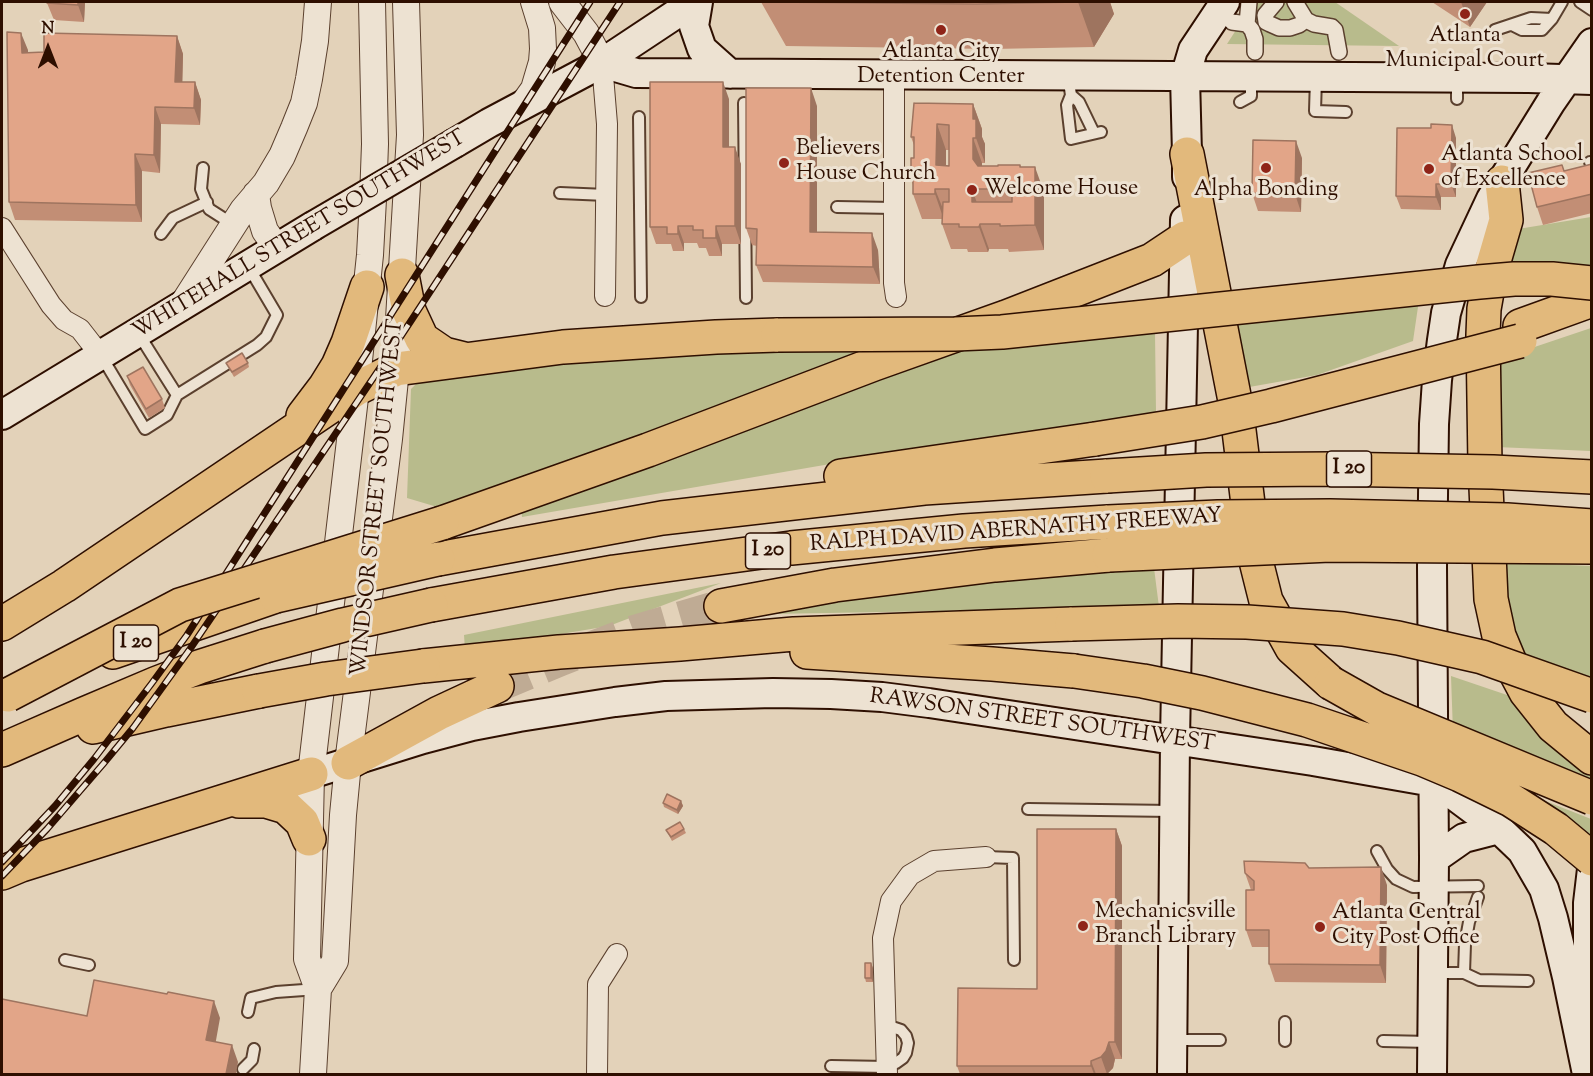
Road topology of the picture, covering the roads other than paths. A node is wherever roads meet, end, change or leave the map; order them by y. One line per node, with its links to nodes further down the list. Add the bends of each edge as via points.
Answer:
1 (318, 2): 35 (street, via 304,103 282,156)
2 (372, 2): 48 (street, WINDSOR STREET SOUTHWEST, via 375,144)
3 (406, 2): 46 (street, WINDSOR STREET SOUTHWEST, via 410,135)
4 (534, 2): 28 (street, via 542,28 542,62 534,89)
5 (562, 2): 19 (street, via 586,33)
6 (696, 2): 19 (main road, WHITEHALL STREET SOUTHWEST); 20 (main road, via 694,26 702,50)
7 (1249, 2): 13 (street)
8 (1276, 2): 15 (street, via 1267,11)
9 (1295, 2): 14 (street)
10 (1562, 2): 16 (lane, via 1552,19 1531,18)
11 (1580, 2): 12 (lane)
12 (1592, 10)
13 (1239, 19): 15 (street); 22 (main road, via 1193,50); 23 (street, via 1255,39)
14 (1306, 20): 15 (street, via 1285,28); 18 (street, via 1335,30)
15 (1266, 21)
16 (1495, 30)
17 (1592, 43): 25 (main road)
18 (1339, 52)
19 (602, 63): 20 (main road, via 636,73); 28 (main road, WHITEHALL STREET SOUTHWEST); 36 (street, via 607,124)
20 (730, 74): 21 (main road)
21 (894, 75): 26 (main road); 39 (street)
22 (1185, 76): 23 (main road); 26 (main road); 31 (main road)
23 (1249, 77): 24 (main road)
24 (1316, 78): 25 (main road, via 1457,88 1529,78); 29 (lane, via 1315,111)
25 (1580, 79): 33 (main road, via 1551,102)
26 (1070, 85): 26 (lane, via 1067,105 1071,139 1098,133)
27 (744, 103): 52 (lane)
28 (521, 107): 44 (main road, WHITEHALL STREET SOUTHWEST, bridge)
29 (1346, 112)
30 (639, 117): 50 (lane)
31 (1187, 154): 43 (main road); 81 (highway, bridge, via 1236,406 1254,553 1266,601 1292,648 1331,683 1377,709)
32 (202, 168): 37 (lane, via 201,189)
33 (1502, 182): 77 (highway, via 1506,220 1490,275 1483,334 1491,599 1499,636 1526,692 1553,726); 80 (main road, via 1460,265 1446,313 1437,380 1432,567)
34 (560, 193): 36 (lane)
35 (256, 194): 40 (street); 44 (street, via 265,231)
36 (606, 195): 49 (street)
37 (207, 202): 40 (lane, via 209,209); 42 (lane, via 173,218)
38 (837, 207): 39 (lane)
39 (894, 208): 51 (street)
40 (234, 225): 54 (street)
41 (2, 228): 58 (street, via 51,305 64,320 80,329)
42 (160, 234)
43 (1185, 238): 73 (highway, bridge, via 1152,260 648,450 442,523 180,605); 75 (main road)
44 (277, 248): 45 (main road, WHITEHALL STREET SOUTHWEST)
45 (248, 265): 54 (main road, WHITEHALL STREET SOUTHWEST); 62 (lane, via 277,315 266,337)
46 (402, 275): 59 (highway, via 409,311 422,339 444,354); 60 (street, WINDSOR STREET SOUTHWEST)
47 (1592, 283): 59 (highway, bridge, via 1514,279 1002,332 717,336)
48 (367, 286): 61 (street, WINDSOR STREET SOUTHWEST); 64 (highway, via 338,366)
49 (605, 296)
50 (641, 297)
51 (896, 297)
52 (746, 298)
53 (1592, 300): 57 (highway)
54 (181, 307): 56 (main road, WHITEHALL STREET SOUTHWEST)
55 (1592, 318): 57 (highway)
56 (137, 333): 58 (main road, WHITEHALL STREET SOUTHWEST); 62 (lane)
57 (1520, 333): 66 (highway, bridge, via 1421,366 1202,422 795,483)
58 (101, 356): 62 (lane, via 145,429 167,415); 63 (main road, WHITEHALL STREET SOUTHWEST)
59 (464, 359): 60 (highway)
60 (396, 369): 61 (highway); 78 (street, WINDSOR STREET SOUTHWEST)
61 (356, 389): 64 (highway); 79 (street, WINDSOR STREET SOUTHWEST)
62 (177, 395)
63 (2, 415)
64 (284, 438): 70 (highway)
65 (1592, 477): 66 (highway, RALPH DAVID ABERNATHY FREEWAY / I 20, bridge, via 1330,469 1206,470 924,488)
66 (662, 518): 73 (highway, RALPH DAVID ABERNATHY FREEWAY / I 20, bridge, via 438,559 273,597 133,644)
67 (1592, 526): 76 (highway, RALPH DAVID ABERNATHY FREEWAY / I 20, bridge, via 1341,516 1218,518 964,531 791,548 614,573 431,605 343,625 199,667)
68 (1592, 547): 69 (highway, bridge, via 1330,545 1109,555 835,585)
69 (721, 606)
70 (2, 624)
71 (680, 644): 74 (highway, bridge, via 794,634 1247,622 1343,629 1407,640 1482,657); 76 (highway, bridge, via 559,651 326,679); 90 (highway, bridge, via 1074,671 1202,693 1307,720 1460,775 1520,805)
72 (497, 686): 78 (highway)
73 (5, 696)
74 (1592, 696)
75 (1175, 740): 78 (main road, RAWSON STREET SOUTHWEST, via 882,697 721,693 615,702 519,717 472,726); 80 (main road, RAWSON STREET SOUTHWEST); 84 (main road)
76 (10, 746)
77 (1592, 758)
78 (348, 763): 79 (main road, RAWSON STREET SOUTHWEST); 101 (street, WINDSOR STREET SOUTHWEST, via 335,961)
79 (311, 774): 82 (highway); 86 (street, WINDSOR STREET SOUTHWEST)
80 (1433, 782): 85 (main road, RAWSON STREET SOUTHWEST); 89 (main road)
81 (1592, 798)
82 (220, 803): 86 (highway, via 256,800 286,807 302,822); 92 (highway)
83 (1028, 809): 84 (lane)
84 (1174, 811): 104 (main road)
85 (1499, 829): 89 (main road, via 1464,838); 117 (main road, RAWSON STREET SOUTHWEST, via 1522,851 1544,889)
86 (309, 839): 101 (street, WINDSOR STREET SOUTHWEST, via 307,959)
87 (1377, 851): 93 (lane, via 1396,879 1413,887)
88 (986, 857): 96 (lane, via 1013,858); 112 (street, via 934,861 910,875 891,901 883,938)
89 (1434, 859): 93 (main road)
90 (1592, 859)
91 (1592, 868): 117 (main road, via 1588,903)
92 (2, 873)
93 (1433, 887): 98 (main road); 99 (lane, via 1478,892 1465,944)
94 (617, 954): 114 (street, via 598,984)
95 (65, 960): 97 (lane)
96 (1014, 960)
97 (89, 965)
98 (1433, 973): 99 (lane); 108 (main road)
99 (1464, 973): 100 (lane, via 1479,981)
100 (1528, 981)
101 (318, 989): 102 (lane, via 251,998); 113 (street, WINDSOR STREET SOUTHWEST)
102 (248, 1012)
103 (1285, 1022): 106 (lane)
104 (1172, 1040): 105 (lane); 115 (main road)
105 (1220, 1040)
106 (1285, 1041)
107 (1383, 1041): 108 (lane)
108 (1432, 1042): 116 (main road)
109 (254, 1049): 111 (lane, via 252,1060)
110 (831, 1066): 112 (lane)
111 (243, 1069)
112 (887, 1071)
113 (313, 1074)
114 (597, 1074)
115 (1172, 1074)
116 (1432, 1074)
117 (1588, 1074)

